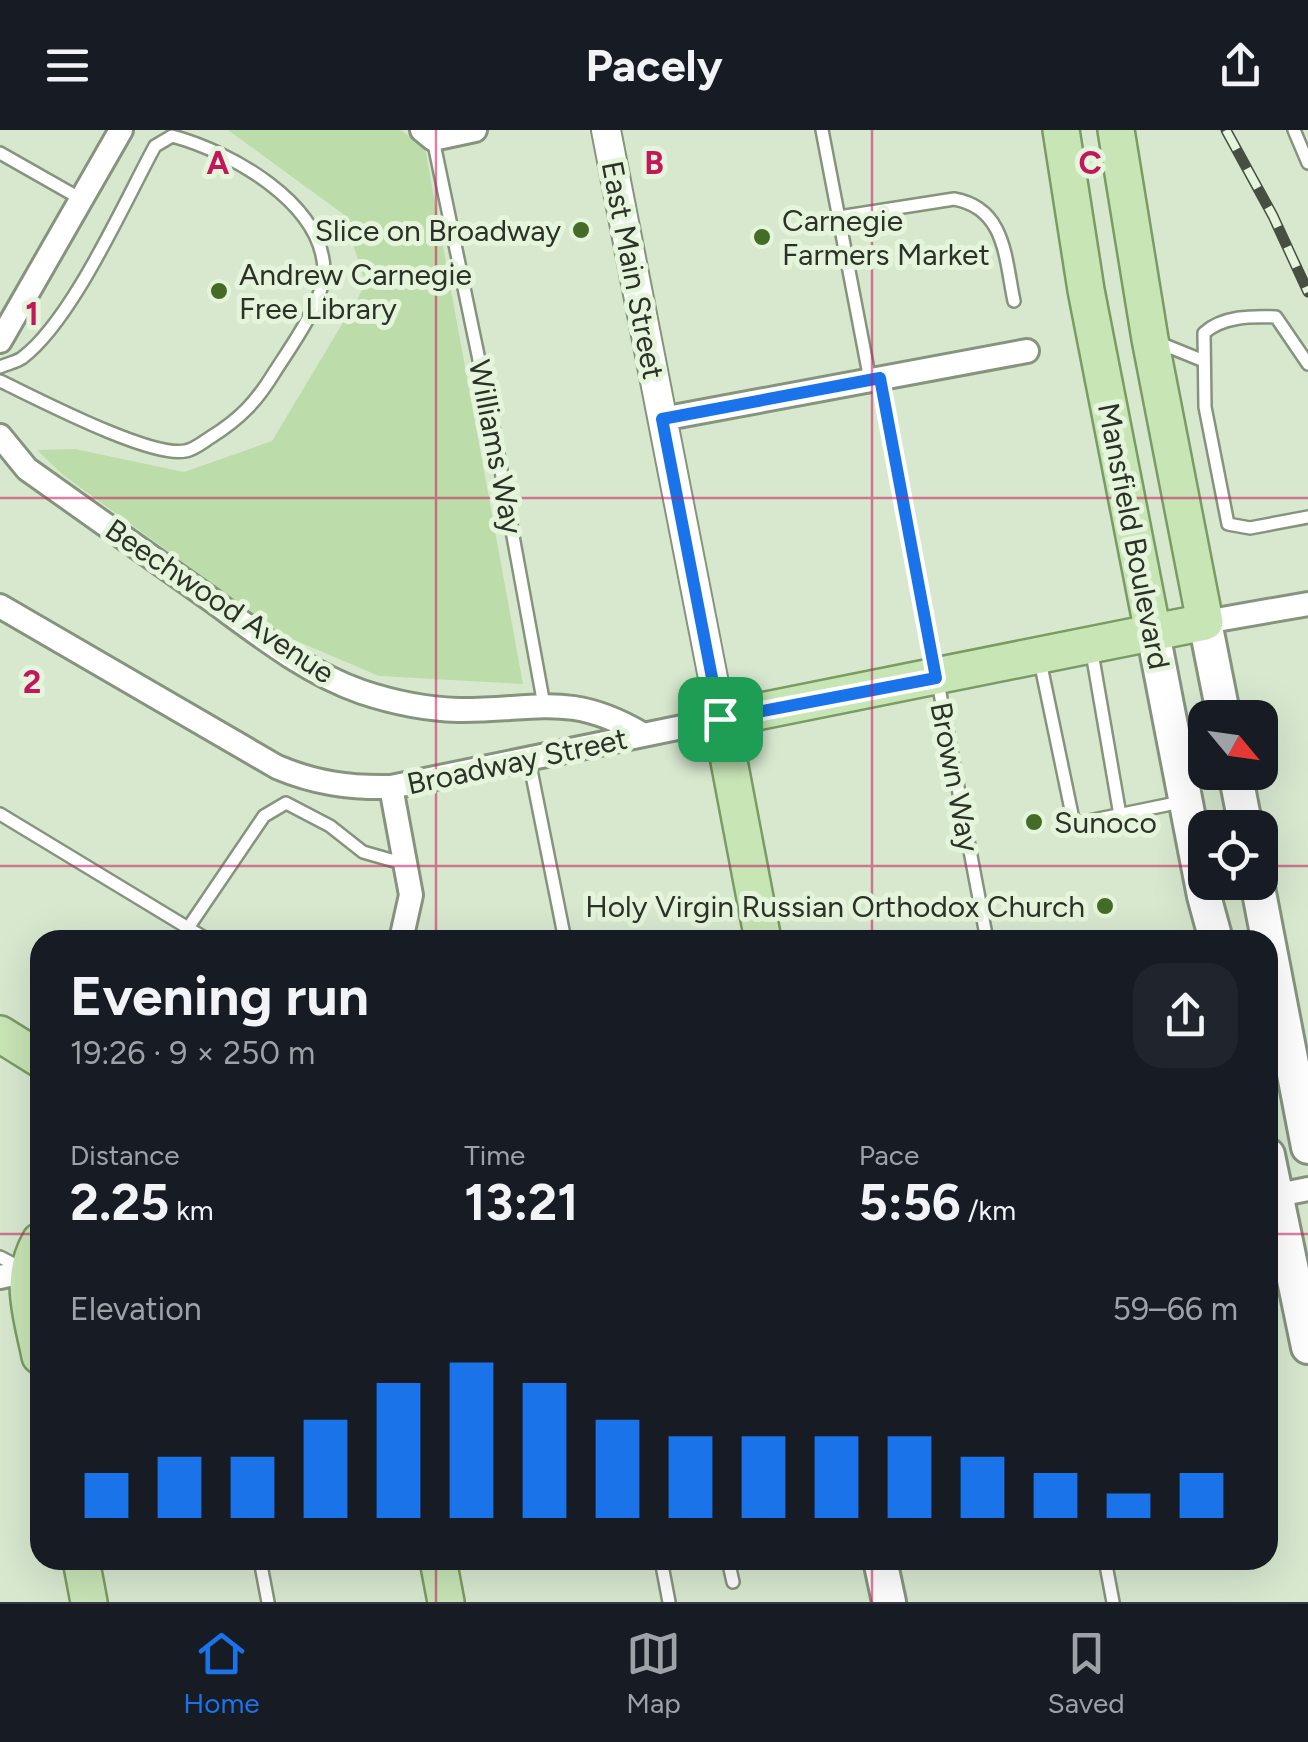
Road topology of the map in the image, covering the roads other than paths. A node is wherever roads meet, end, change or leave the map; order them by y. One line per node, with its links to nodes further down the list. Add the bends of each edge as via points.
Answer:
1 (121, 130): 11 (street)
2 (474, 130): 8 (street)
3 (606, 130): 22 (street, East Main Street)
4 (822, 130): 12 (lane, Brown Way)
5 (1061, 130): 28 (main road, Mansfield Boulevard)
6 (1116, 130): 14 (main road, Mansfield Boulevard)
7 (1294, 130): 10 (lane)
8 (429, 133): 33 (lane, Williams Way)
9 (0, 153): 11 (lane)
10 (1308, 163)
11 (81, 198): 15 (street)
12 (839, 217): 13 (lane, via 954,199 981,209 998,228); 20 (lane, Brown Way)
13 (1014, 301)
14 (1150, 339): 17 (lane); 27 (main road, Mansfield Boulevard)
15 (0, 340)
16 (1028, 351): 20 (street)
17 (1204, 360): 18 (lane, via 1204,333 1216,323 1257,316 1276,317); 24 (lane, via 1205,407 1228,524 1250,528)
18 (1308, 364)
19 (0, 366): 21 (lane, via 21,360 73,298 156,146 172,136 201,144 271,184 307,221 320,251 324,273 314,304 256,402 188,451 142,444)
20 (875, 379): 22 (street); 31 (lane, Brown Way)
21 (0, 381)
22 (662, 419): 34 (street, East Main Street)
23 (0, 436): 33 (street, Beechwood Avenue, via 28,469 316,671 360,692 410,704 458,710)
24 (1308, 517)
25 (1308, 604): 27 (street, Broadway Street)
26 (0, 606): 37 (street, Broadway Street)
27 (1205, 622): 28 (main road, Broadway Street); 32 (main road, Mansfield Boulevard)
28 (1153, 634): 30 (main road, Broadway Street); 39 (main road, Mansfield Boulevard)
29 (1090, 641): 42 (lane)
30 (1040, 656): 31 (main road, Broadway Street); 42 (lane, via 1074,824)
31 (936, 678): 34 (main road, Broadway Street); 50 (lane, Brown Way)
32 (1220, 700)
33 (544, 705): 35 (street, Beechwood Avenue, via 603,714)
34 (720, 719): 35 (street, Broadway Street); 49 (main road, East Main Street)
35 (642, 734): 36 (street, Broadway Street)
36 (529, 760): 38 (street, Broadway Street); 48 (lane)
37 (297, 776): 38 (street, Broadway Street, via 350,788); 40 (lane)
38 (391, 788): 43 (street)
39 (1186, 801): 42 (lane); 51 (main road, Mansfield Boulevard)
40 (286, 804): 43 (lane, via 363,852); 45 (lane, via 264,816)
41 (0, 814): 45 (lane)
42 (1120, 815)
43 (406, 864): 47 (street, via 411,895)
44 (1260, 900): 52 (main road)
45 (188, 928): 46 (lane)
46 (191, 930)
47 (406, 930)
48 (563, 930)
49 (761, 930)
50 (985, 930)
51 (1214, 930)
52 (1266, 930)
53 (1278, 991): 56 (main road)
54 (0, 1034): 55 (main road)
55 (30, 1052)
56 (1308, 1147)
57 (1284, 1194): 60 (main road)
58 (21, 1265): 59 (main road)
59 (30, 1305)
60 (1308, 1347)
61 (83, 1570): 69 (main road)
62 (262, 1570): 70 (lane)
63 (440, 1570): 71 (main road)
64 (663, 1570): 72 (lane)
65 (730, 1570): 68 (lane)
66 (882, 1570): 73 (main road)
67 (1107, 1570): 74 (lane)
68 (733, 1582)
69 (89, 1602)
70 (268, 1602)
71 (446, 1602)
72 (669, 1602)
73 (889, 1602)
74 (1113, 1602)

